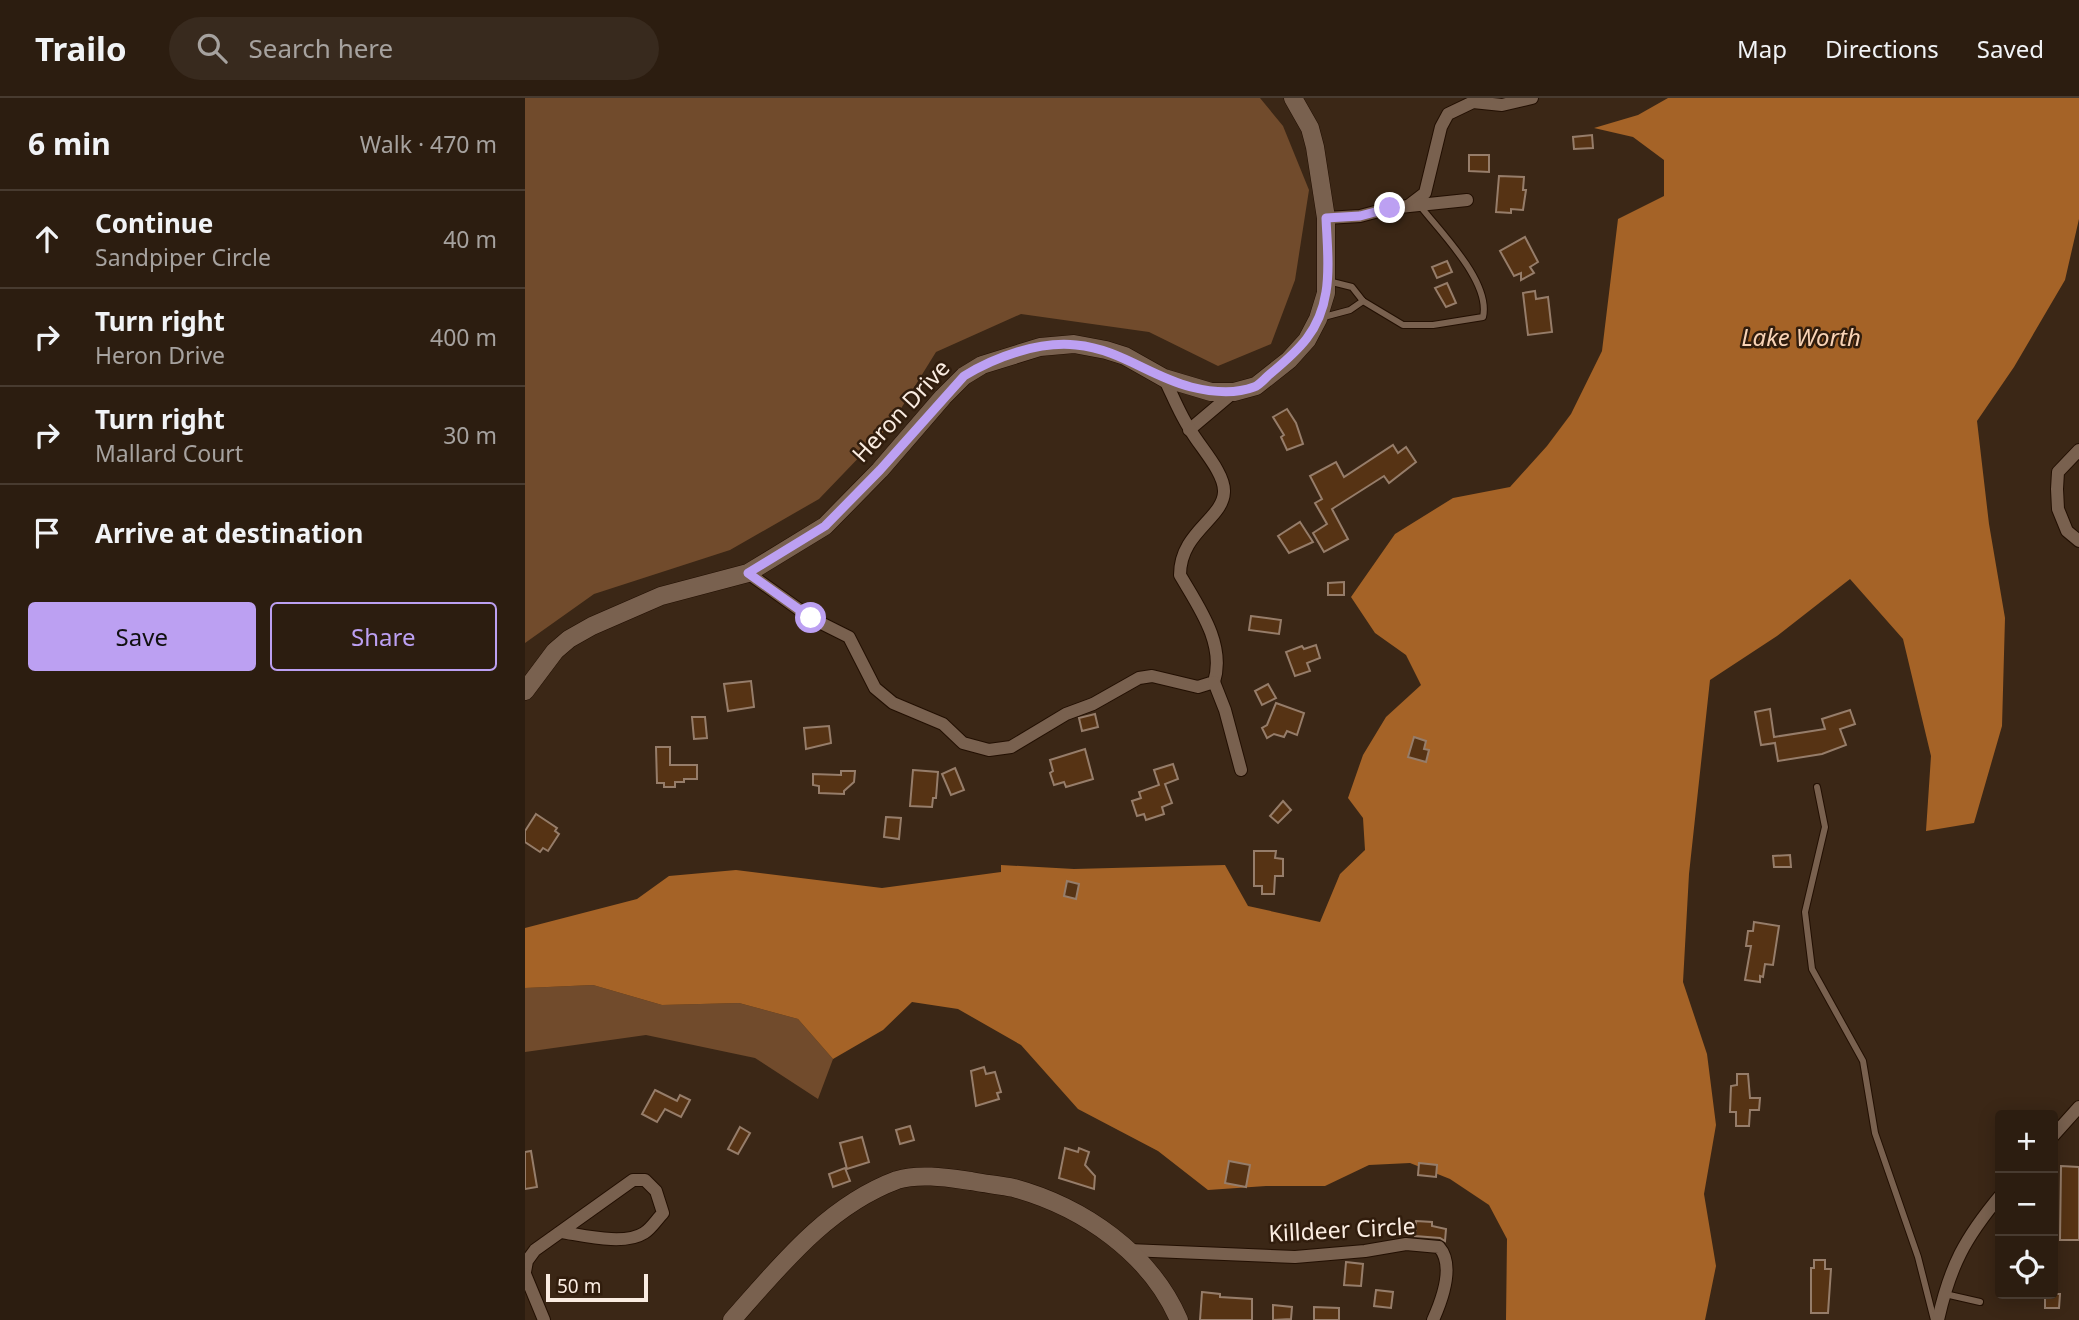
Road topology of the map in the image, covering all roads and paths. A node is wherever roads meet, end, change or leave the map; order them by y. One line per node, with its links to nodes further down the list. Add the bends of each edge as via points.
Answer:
1 (1293, 98): 5 (street, Heron Drive, via 1310,128)
2 (1532, 98): 4 (street, via 1502,106 1473,102 1448,114 1425,193)
3 (1467, 200): 4 (street)
4 (1414, 206): 5 (street); 7 (lane, via 1475,277 1485,307 1483,317 1403,325)
5 (1326, 218): 6 (street, Heron Drive)
6 (1327, 281): 7 (lane, via 1352,287); 8 (street, Heron Drive)
7 (1363, 301): 8 (lane, via 1350,310)
8 (1318, 319): 10 (street, Heron Drive, via 1289,360 1256,386)
9 (1164, 378): 10 (street, Heron Drive, via 1211,392); 11 (street); 14 (street, Heron Drive, via 1125,356 1074,344 1040,347 982,365 943,397 825,526)
10 (1234, 392): 11 (street)
11 (1189, 430): 15 (street, via 1221,476 1224,491 1221,505 1190,540 1181,568 1216,650)
12 (2079, 450): 13 (street, via 2058,472 2057,489 2058,509 2067,531)
13 (2079, 541)
14 (748, 573): 15 (street, via 811,618 849,637 876,688 893,703 943,724 963,743 989,750 1011,747 1139,678 1152,676 1198,687); 16 (street, Heron Drive, via 661,596 592,626 555,651)
15 (1214, 682): 17 (street)
16 (525, 691)
17 (1241, 770)
18 (1817, 787): 31 (lane, via 1825,827 1805,912 1812,969 1863,1061 1875,1133)
19 (2079, 1107): 20 (street)
20 (2058, 1130)
21 (1995, 1202): 25 (street, via 1962,1247)
22 (561, 1232): 22 (street, via 633,1180 645,1180 656,1191 663,1213 644,1233 628,1239); 24 (street, via 535,1250)
23 (1129, 1251): 28 (street, via 1080,1215 1013,1188 942,1177 900,1179 847,1206 815,1229); 29 (street, via 1159,1282); 30 (street, Killdeer Circle, via 1295,1257 1406,1244 1439,1247 1446,1269)
24 (525, 1273): 27 (street)
25 (1945, 1294): 26 (lane); 31 (street)
26 (1980, 1302)
27 (544, 1320)
28 (732, 1320)
29 (1179, 1320)
30 (1433, 1320)
31 (1936, 1320)

